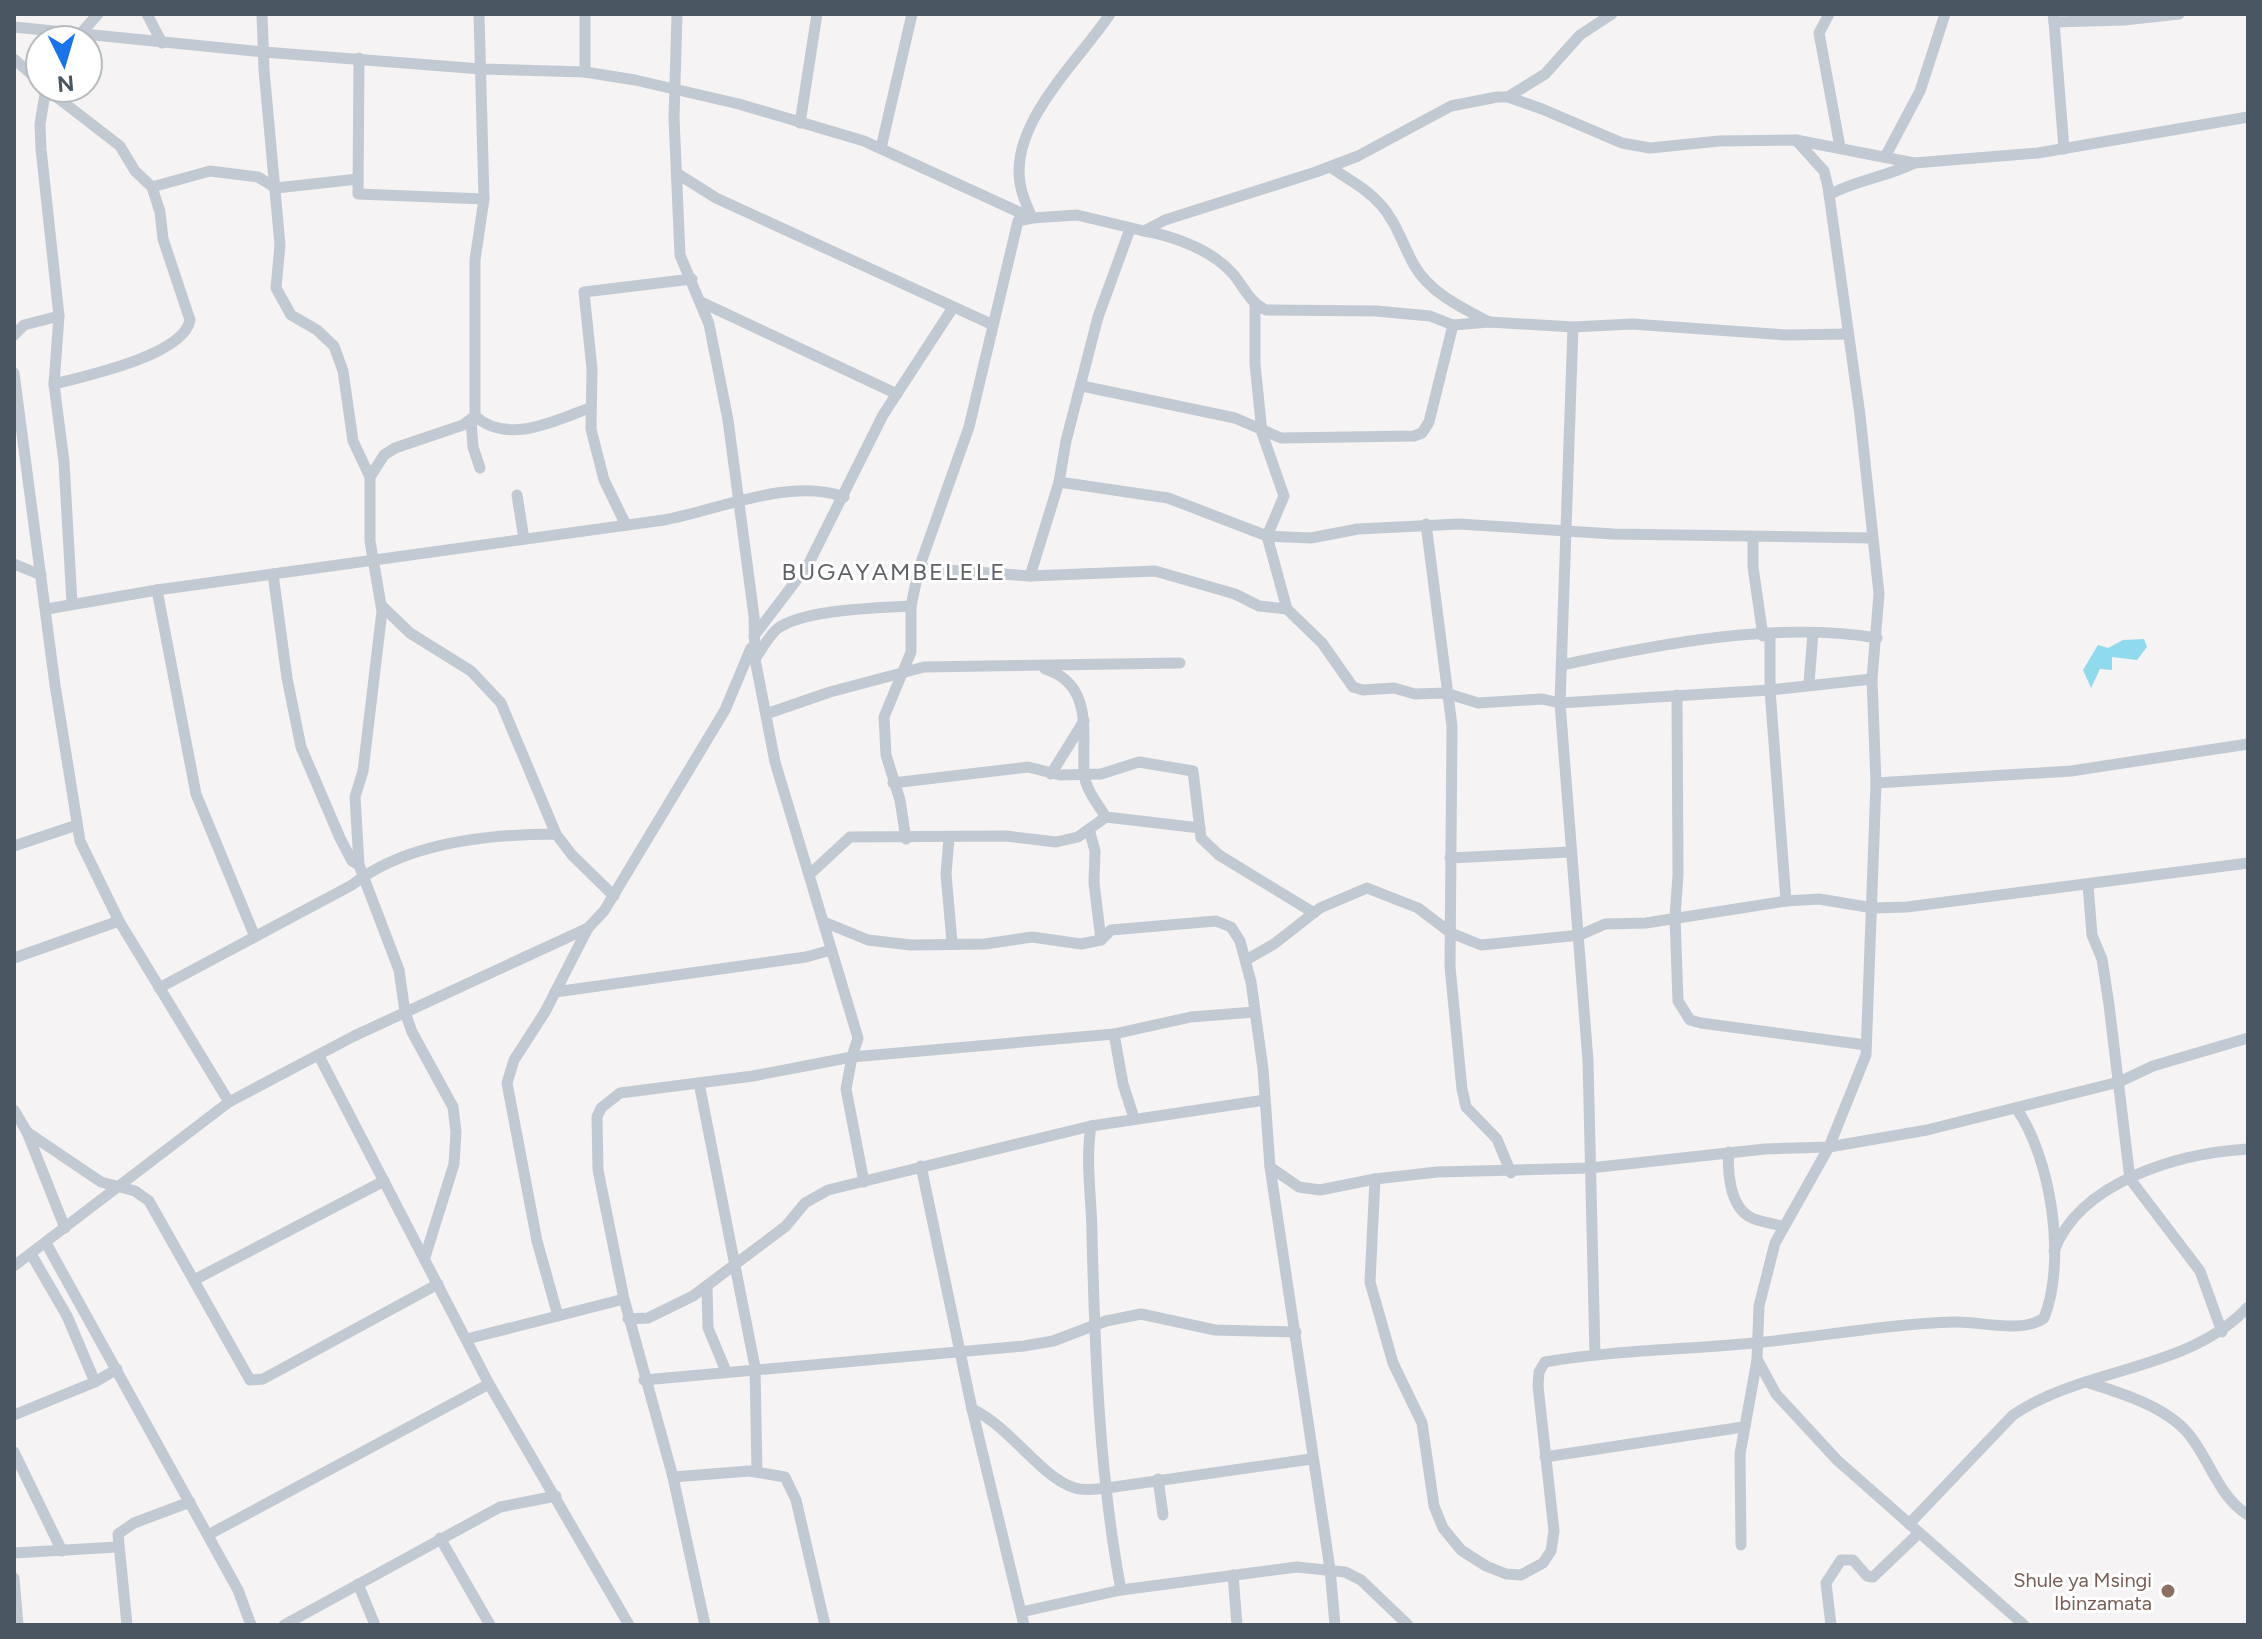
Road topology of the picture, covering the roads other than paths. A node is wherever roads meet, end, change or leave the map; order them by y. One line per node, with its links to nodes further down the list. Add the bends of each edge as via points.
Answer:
1 (147, 14): 18 (street)
2 (262, 14): 19 (street)
3 (479, 14): 21 (street)
4 (585, 14): 22 (street)
5 (677, 14): 23 (street)
6 (817, 14): 28 (street)
7 (912, 14): 31 (street)
8 (1110, 14): 42 (street, via 1031,122 1020,187)
9 (1612, 14): 24 (street, via 1580,35 1545,74)
10 (1816, 14): 16 (street)
11 (1829, 14): 16 (street)
12 (1945, 14): 33 (street, via 1920,91)
13 (2179, 14): 14 (street)
14 (2154, 15): 15 (street)
15 (2054, 18): 32 (street)
16 (1819, 33): 30 (street)
17 (104, 38): 18 (street)
18 (162, 43): 19 (street)
19 (264, 52): 20 (street); 39 (street)
20 (359, 58): 21 (street); 37 (street)
21 (481, 69): 22 (street); 41 (street)
22 (585, 72): 23 (street)
23 (675, 88): 28 (street); 36 (street)
24 (1508, 97): 29 (street, via 1622,143 1650,148); 35 (street, via 1451,106)
25 (43, 104): 49 (street, via 41,149)
26 (66, 104): 38 (street, via 120,146)
27 (2248, 117): 32 (street)
28 (800, 123): 31 (street)
29 (1796, 140): 30 (street); 40 (street, via 1824,171)
30 (1840, 147): 33 (street)
31 (881, 148): 42 (street)
32 (2064, 149): 34 (street)
33 (1885, 157): 34 (street)
34 (1914, 163): 40 (street)
35 (1330, 167): 44 (street, via 1210,204); 50 (street, via 1384,208 1430,285)
36 (678, 174): 45 (street, via 680,255); 48 (street, via 716,198)
37 (358, 179): 39 (street); 41 (street, via 358,194)
38 (152, 187): 39 (street, via 210,171 258,177); 57 (street, via 188,328 156,353)
39 (276, 188): 64 (street, via 276,288 291,315 327,338 340,357 353,441)
40 (1829, 195): 54 (street)
41 (484, 199): 61 (street, via 475,260)
42 (1032, 218): 43 (street, via 1077,215); 51 (street, via 1018,221)
43 (1130, 229): 44 (street); 58 (street, via 1098,317)
44 (1144, 231): 47 (street, via 1218,259)
45 (692, 279): 46 (street); 60 (street, via 584,292 592,369)
46 (701, 302): 59 (street); 68 (street, via 715,353)
47 (1255, 304): 52 (street, via 1272,311 1338,309 1430,316); 62 (street)
48 (952, 309): 51 (street); 59 (street)
49 (59, 316): 55 (street, via 24,325); 57 (street)
50 (1489, 322): 52 (street); 53 (street)
51 (991, 324): 78 (street, via 987,364 965,441)
52 (1453, 325): 62 (street, via 1434,406 1422,433 1281,438)
53 (1573, 327): 54 (street, via 1632,324); 71 (street)
54 (1847, 334): 74 (street)
55 (14, 335)
56 (14, 373): 80 (street)
57 (54, 384): 83 (street)
58 (1082, 386): 62 (street, via 1240,420); 65 (street)
59 (897, 394): 67 (street)
60 (589, 408): 61 (street, via 523,430); 70 (street, via 604,480)
61 (473, 418): 63 (street, via 473,447); 64 (street, via 395,448)
62 (1262, 433): 72 (street, via 1284,496)
63 (480, 468)
64 (370, 477): 76 (street)
65 (1059, 482): 72 (street, via 1168,498); 81 (street)
66 (517, 495): 75 (street)
67 (844, 497): 68 (street, via 812,490); 91 (street, via 808,565)
68 (739, 500): 70 (street, via 695,515); 91 (street)
69 (1426, 524): 71 (street); 72 (street, via 1311,538); 100 (street)
70 (626, 525): 75 (street)
71 (1565, 528): 73 (street); 94 (street)
72 (1267, 536): 87 (street)
73 (1753, 537): 74 (street); 89 (street, via 1753,567)
74 (1871, 538): 90 (street, via 1879,594)
75 (524, 539): 76 (street)
76 (372, 562): 79 (street); 84 (street)
77 (14, 564): 80 (street)
78 (919, 568): 81 (street); 85 (street)
79 (273, 574): 82 (street); 121 (street, via 301,747)
80 (41, 575): 86 (street)
81 (1030, 576): 87 (street, via 1155,571 1259,606)
82 (157, 590): 83 (street); 134 (street, via 196,794)
83 (72, 603): 86 (street)
84 (382, 606): 114 (street, via 410,633 471,671 501,703); 121 (street, via 363,771 355,797)
85 (911, 606): 92 (street, via 840,611 783,625); 96 (street, via 911,652)
86 (47, 609): 111 (street)
87 (1287, 609): 100 (street, via 1322,643 1353,687)
88 (1813, 633): 89 (street); 90 (street); 98 (street)
89 (1767, 636): 94 (street, via 1686,640); 99 (street)
90 (1877, 638): 97 (street)
91 (754, 640): 92 (street); 124 (street, via 725,710)
92 (755, 659): 103 (street)
93 (1180, 663): 95 (street)
94 (1562, 665): 102 (street)
95 (1037, 666): 96 (street); 104 (street, via 1055,672 1072,687)
96 (905, 670): 103 (street); 108 (street, via 884,717)
97 (1872, 679): 98 (street); 109 (street)
98 (1809, 683): 99 (street)
99 (1770, 690): 101 (street); 125 (street)
100 (1446, 693): 102 (street, via 1478,703); 119 (street, via 1452,726)
101 (1677, 695): 102 (street); 128 (street)
102 (1560, 703): 118 (street)
103 (766, 714): 122 (street, via 775,762)
104 (1084, 721): 106 (street); 107 (street)
105 (2248, 744): 109 (street, via 2071,771)
106 (1051, 774): 107 (street); 108 (street, via 1005,768)
107 (1083, 775): 110 (street); 112 (street, via 1112,773 1139,762 1193,771)
108 (893, 783): 116 (street)
109 (1876, 783): 126 (street)
110 (1106, 817): 112 (street); 113 (street)
111 (77, 825): 117 (street); 129 (street, via 93,872)
112 (1200, 828): 127 (street, via 1201,838 1219,855)
113 (1089, 829): 115 (street, via 1056,842 1006,836); 135 (street)
114 (556, 834): 121 (street, via 437,849); 124 (street)
115 (949, 838): 116 (street); 136 (street, via 946,874)
116 (906, 839): 122 (street, via 850,837)
117 (14, 846)
118 (1570, 852): 119 (street); 133 (street)
119 (1450, 858): 132 (street)
120 (2248, 863): 123 (street)
121 (360, 871): 134 (street); 142 (street, via 399,970)
122 (810, 874): 130 (street)
123 (2088, 885): 126 (street); 149 (street)
124 (614, 896): 131 (street)
125 (1786, 901): 126 (street, via 1819,899); 128 (street)
126 (1873, 908): 146 (street)
127 (1314, 913): 132 (street, via 1367,888 1418,908); 139 (street)
128 (1675, 917): 133 (street, via 1605,924); 146 (street, via 1678,1001 1690,1020)
129 (119, 921): 138 (street); 140 (street)
130 (824, 922): 136 (street, via 885,943); 137 (street)
131 (588, 928): 141 (street); 142 (street)
132 (1451, 933): 133 (street, via 1481,945); 164 (street, via 1464,1102 1497,1139)
133 (1580, 935): 163 (street)
134 (255, 937): 140 (street)
135 (1101, 940): 136 (street); 139 (street, via 1111,930 1216,921 1234,931)
136 (952, 942)
137 (831, 950): 141 (street); 148 (street, via 854,1014 858,1038)
138 (14, 958)
139 (1246, 960): 143 (street)
140 (159, 988): 152 (street)
141 (555, 992): 183 (street, via 514,1060 507,1083 537,1241)
142 (405, 1012): 147 (street); 175 (street, via 453,1107 456,1132 454,1164)
143 (1254, 1012): 144 (street, via 1191,1017); 151 (street)
144 (1114, 1034): 148 (street); 155 (street)
145 (2248, 1038): 149 (street, via 2153,1066)
146 (1866, 1045): 158 (street, via 1863,1067)
147 (319, 1056): 152 (street); 167 (street)
148 (852, 1057): 150 (street); 168 (street, via 846,1089)
149 (2119, 1082): 153 (street); 166 (street)
150 (699, 1083): 176 (street); 181 (street, via 620,1093 597,1117 598,1170)
151 (1265, 1100): 155 (street); 162 (street)
152 (229, 1102): 169 (street)
153 (2016, 1108): 158 (street); 173 (street, via 2035,1140 2046,1178)
154 (14, 1110): 157 (street)
155 (1134, 1118): 156 (street)
156 (1091, 1126): 161 (street); 185 (street, via 1087,1158)
157 (27, 1132): 169 (street); 171 (street)
158 (1829, 1147): 160 (street); 170 (street)
159 (2248, 1149): 166 (street, via 2174,1160)
160 (1729, 1152): 163 (street); 170 (street, via 1731,1184 1743,1211)
161 (921, 1166): 168 (street); 190 (street)
162 (1270, 1167): 165 (street, via 1306,1189 1334,1189); 186 (street)
163 (1590, 1168): 164 (street); 191 (street)
164 (1511, 1173): 165 (street, via 1437,1172)
165 (1375, 1179): 204 (street, via 1370,1282 1393,1363 1422,1423 1437,1517 1461,1550 1506,1574 1521,1575 1543,1563 1554,1531)
166 (2130, 1179): 173 (street, via 2070,1218); 187 (street, via 2200,1271)
167 (384, 1181): 175 (street); 178 (street)
168 (864, 1182): 176 (street, via 811,1198 786,1226)
169 (113, 1188): 171 (street); 178 (street, via 135,1191 149,1201)
170 (1781, 1226): 189 (street, via 1765,1275)
171 (65, 1228): 172 (street)
172 (46, 1243): 174 (street); 194 (street)
173 (2053, 1253): 189 (street, via 2053,1292 2037,1323 1890,1325)
174 (31, 1254): 177 (street); 197 (street, via 67,1316)
175 (425, 1257): 179 (street)
176 (735, 1264): 180 (street); 193 (street)
177 (14, 1266)
178 (194, 1280): 179 (street, via 250,1380)
179 (438, 1284): 188 (street)
180 (707, 1287): 184 (street, via 663,1312); 195 (street, via 708,1328)
181 (624, 1299): 183 (street); 184 (street)
182 (2248, 1307): 187 (street)
183 (558, 1316): 188 (street)
184 (628, 1319): 196 (street)
185 (1095, 1325): 186 (street, via 1141,1314 1215,1330); 190 (street, via 1053,1341); 209 (street)
186 (1296, 1332): 205 (street)
187 (2222, 1332): 198 (street)
188 (467, 1339): 199 (street)
189 (1755, 1343): 191 (street); 192 (street)
190 (959, 1354): 193 (street); 200 (street)
191 (1595, 1355): 204 (street, via 1545,1362 1539,1372)
192 (1757, 1359): 202 (street); 214 (street, via 1776,1394 1807,1430)
193 (755, 1367): 195 (street); 206 (street)
194 (117, 1369): 197 (street); 211 (street)
195 (726, 1371): 196 (street)
196 (644, 1380): 207 (street)
197 (95, 1382): 201 (street)
198 (2086, 1382): 213 (street, via 2150,1407 2186,1431 2231,1501); 214 (street, via 2054,1390 2013,1415)
199 (489, 1384): 210 (street); 216 (street)
200 (972, 1409): 209 (street, via 1005,1429 1070,1486); 227 (street)
201 (14, 1415)
202 (1743, 1427): 204 (street); 218 (street)
203 (14, 1452): 220 (street)
204 (1545, 1457)
205 (1311, 1459): 208 (street); 222 (street)
206 (757, 1472): 207 (street); 236 (street, via 779,1473 790,1483)
207 (673, 1477): 235 (street)
208 (1158, 1479): 209 (street); 212 (street)
209 (1107, 1488): 226 (street)
210 (556, 1496): 217 (street, via 500,1507); 234 (street)
211 (190, 1502): 216 (street); 219 (street, via 124,1528)
212 (1163, 1515)
213 (2248, 1515)
214 (1909, 1524): 215 (street)
215 (1919, 1533): 241 (street, via 1873,1577 1853,1560 1841,1560 1826,1583); 242 (street)
216 (208, 1535): 230 (street)
217 (440, 1538): 225 (street); 233 (street)
218 (1741, 1545)
219 (117, 1547): 220 (street); 229 (street)
220 (62, 1551): 221 (street)
221 (14, 1553)
222 (1330, 1569): 223 (street, via 1297,1567); 239 (street); 240 (street, via 1361,1580)
223 (1233, 1575): 226 (street); 238 (street)
224 (14, 1578): 228 (street)
225 (358, 1584): 231 (street); 232 (street)
226 (1121, 1590): 227 (street)
227 (1021, 1612): 237 (street)
228 (18, 1625)
229 (127, 1625)
230 (251, 1625)
231 (284, 1625)
232 (375, 1625)
233 (490, 1625)
234 (629, 1625)
235 (705, 1625)
236 (825, 1625)
237 (1024, 1625)
238 (1237, 1625)
239 (1335, 1625)
240 (1408, 1625)
241 (1831, 1625)
242 (2024, 1625)

